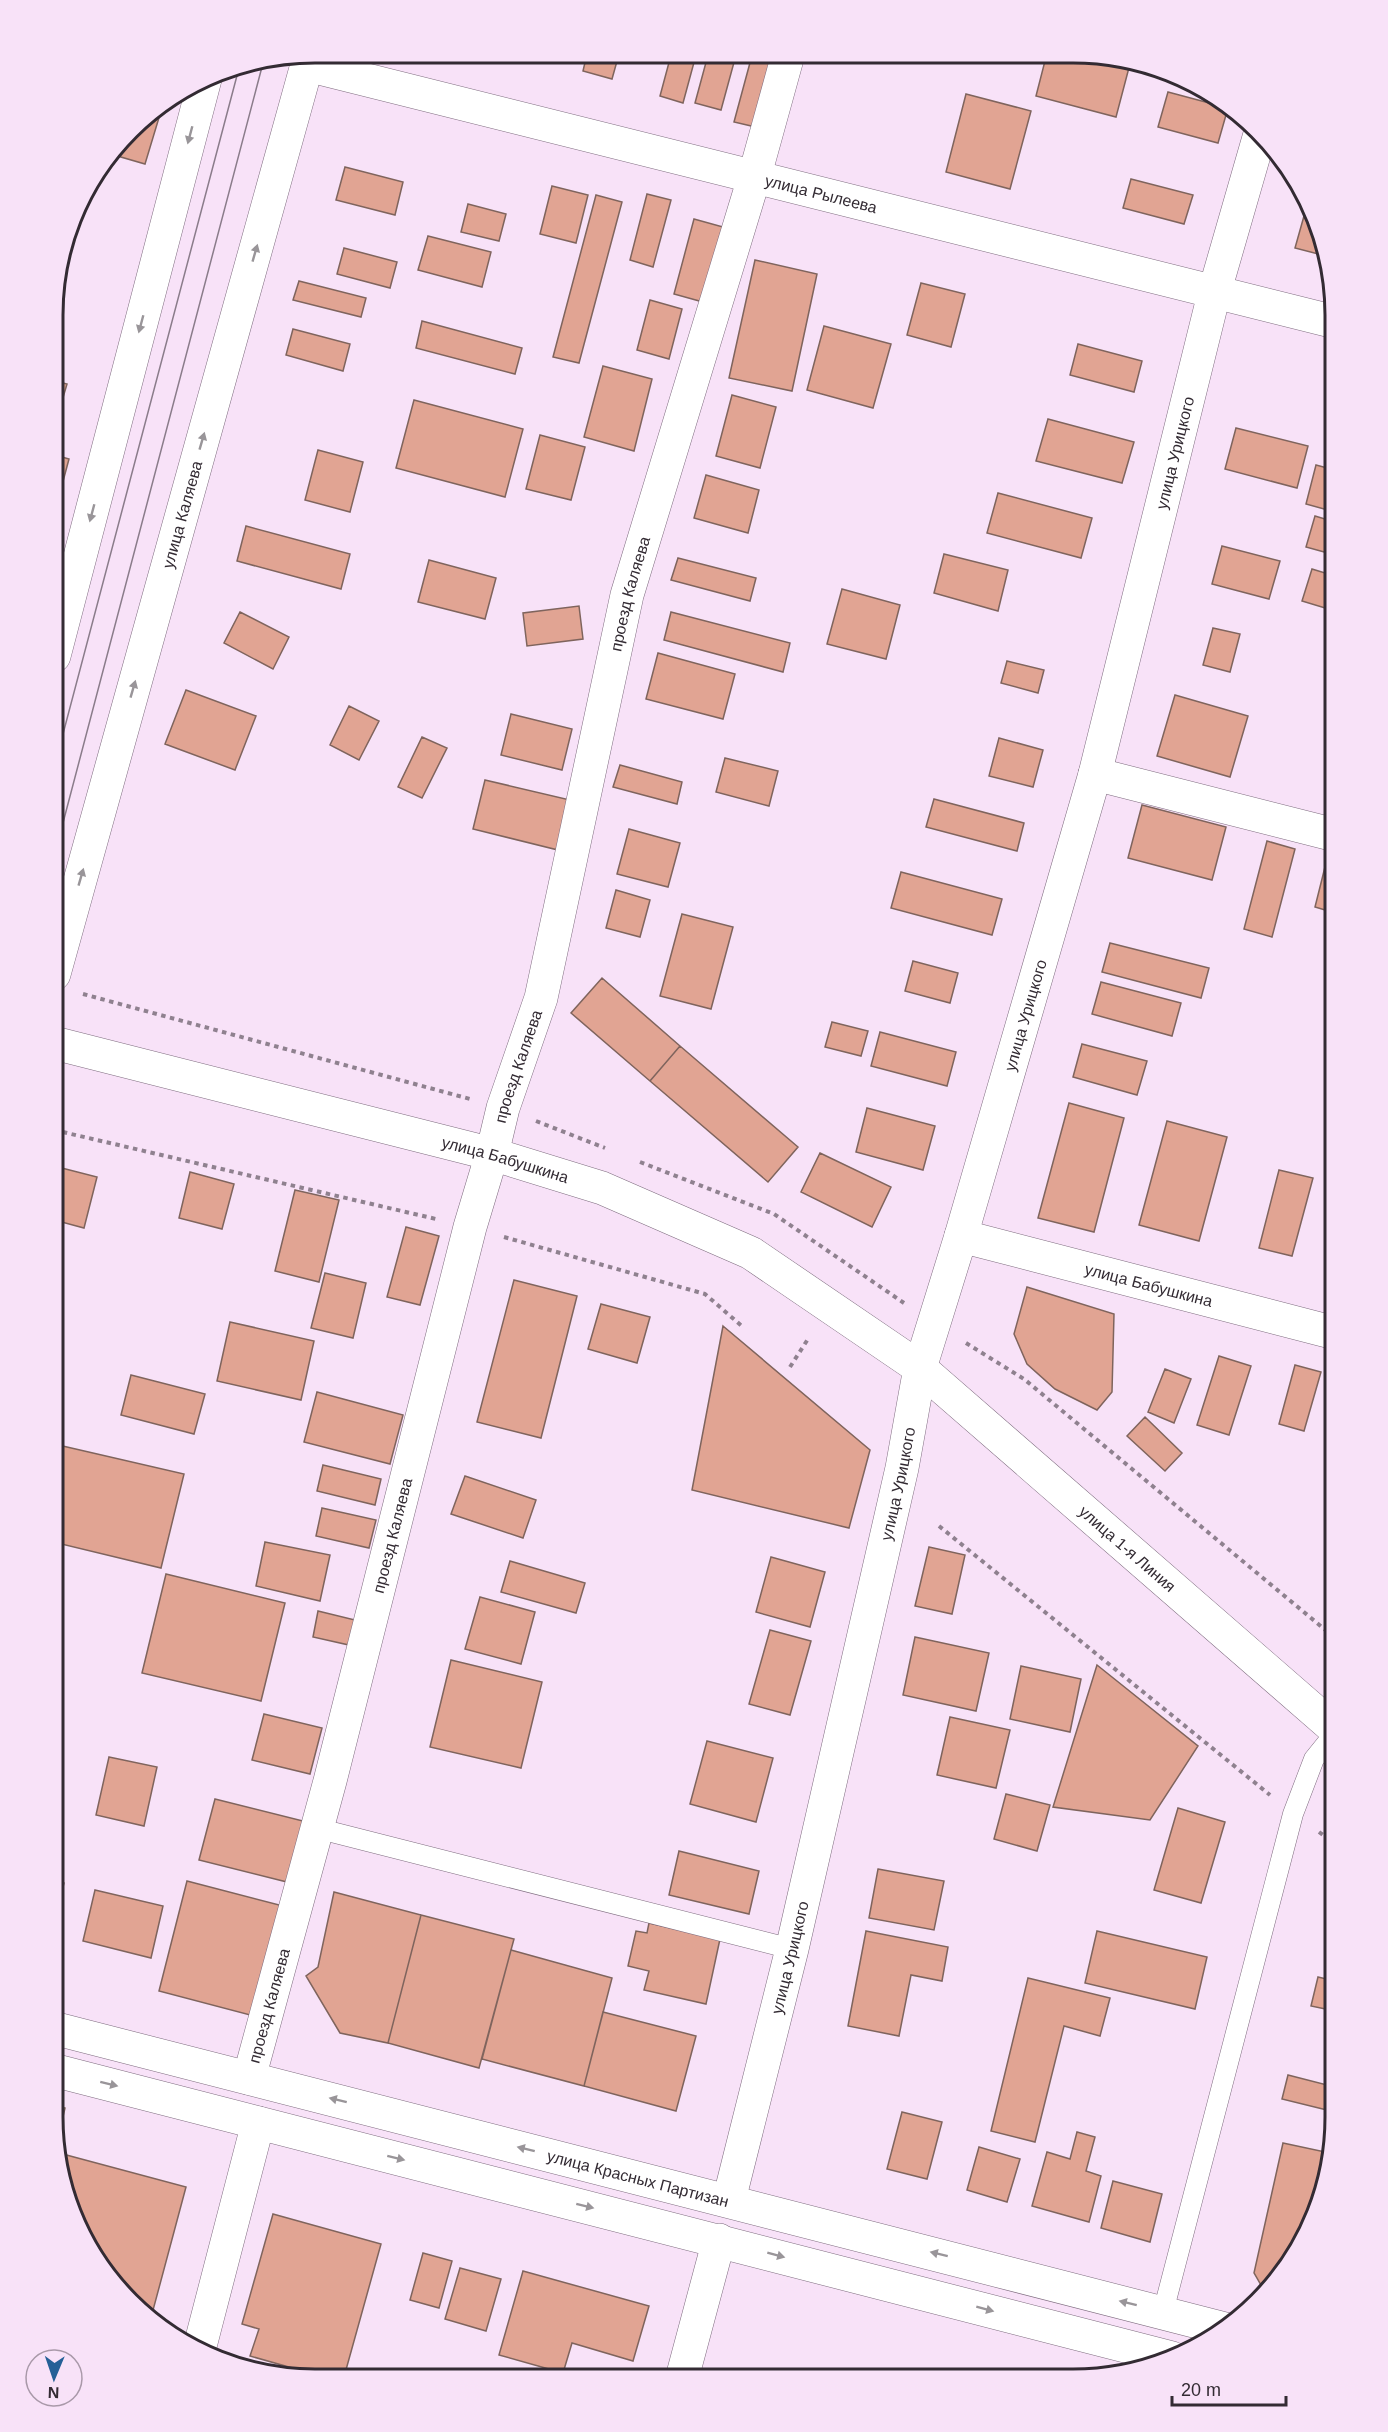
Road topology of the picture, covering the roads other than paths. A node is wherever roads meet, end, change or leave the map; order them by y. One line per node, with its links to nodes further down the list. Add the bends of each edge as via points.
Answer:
1 (307, 63): 12 (main road, улица Каляева, one-way to 1)
2 (319, 63): 6 (main road, улица Рылеева)
3 (786, 63): 6 (main road, проезд Каляева)
4 (202, 90): 9 (main road, one-way to 9)
5 (1257, 144): 7 (main road, улица Урицкого)
6 (754, 178): 7 (main road, улица Рылеева); 14 (main road, проезд Каляева, via 627,595 541,998 503,1108)
7 (1215, 290): 8 (main road, улица Рылеева); 10 (main road, улица Урицкого)
8 (1325, 319)
9 (63, 622)
10 (1095, 774): 11 (main road); 15 (main road, улица Урицкого)
11 (1325, 832)
12 (63, 942)
13 (63, 1045): 14 (main road, улица Бабушкина)
14 (492, 1154): 17 (main road, улица Бабушкина, via 602,1188 751,1253); 20 (main road, проезд Каляева)
15 (961, 1236): 16 (main road, улица Бабушкина); 17 (main road, улица Урицкого)
16 (1325, 1330)
17 (920, 1368): 18 (main road, улица 1-я Линия); 21 (main road, улица Урицкого, via 902,1468)
18 (1325, 1722)
19 (1325, 1744): 28 (lane, via 1314,1759 1293,1814)
20 (316, 1828): 21 (lane); 24 (main road, проезд Каляева)
21 (792, 1949): 26 (main road, улица Урицкого)
22 (63, 2031): 24 (main road, улица Красных Партизан)
23 (63, 2073): 25 (main road, one-way to 25)
24 (249, 2078): 26 (main road, улица Красных Партизан, one-way to 24)
25 (258, 2123): 27 (main road, one-way to 27); 30 (main road)
26 (729, 2200): 28 (main road, улица Красных Партизан, one-way to 26)
27 (719, 2240): 31 (main road, one-way to 31); 32 (main road)
28 (1163, 2312): 29 (main road, улица Красных Партизан)
29 (1213, 2326)
30 (201, 2342)
31 (1150, 2357)
32 (684, 2369)

